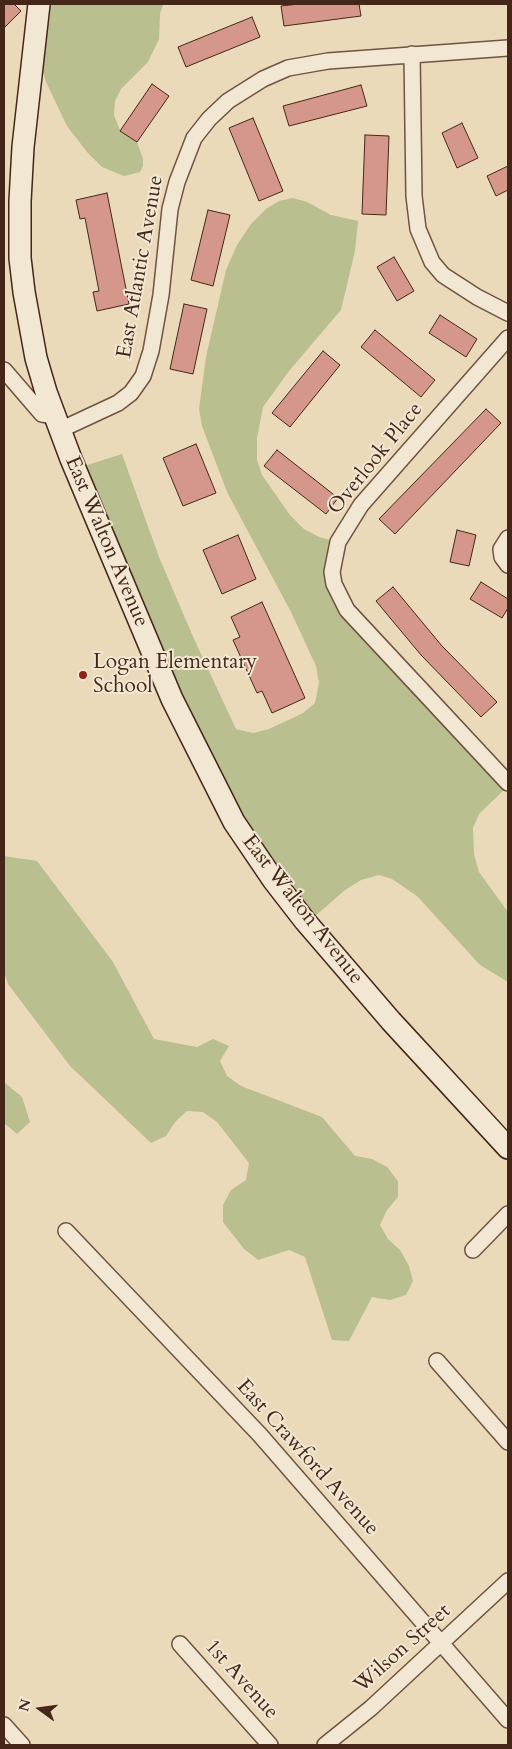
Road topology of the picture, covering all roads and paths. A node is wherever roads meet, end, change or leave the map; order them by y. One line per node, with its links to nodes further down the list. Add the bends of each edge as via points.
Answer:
1 (40, 4): 7 (main road, East Walton Avenue, via 23,147 20,258 36,358)
2 (508, 48): 3 (street, East Atlantic Avenue)
3 (412, 54): 4 (street, via 414,196 418,229 432,262 443,275); 7 (street, East Atlantic Avenue, via 288,68 245,90 209,119 194,138 184,161 170,209 161,294 143,376 131,394 118,403)
4 (508, 313)
5 (508, 338): 10 (street, Overlook Place, via 362,505 338,542 332,572 334,584 347,610)
6 (4, 370): 7 (street, via 42,414)
7 (57, 423): 11 (main road, East Walton Avenue, via 172,700 234,822 305,922)
8 (508, 538): 9 (street, via 501,549)
9 (508, 564)
10 (508, 783)
11 (508, 1148)
12 (508, 1214): 14 (street)
13 (66, 1230): 18 (street, East Crawford Avenue, via 260,1435)
14 (473, 1250)
15 (437, 1361): 16 (street)
16 (508, 1442)
17 (508, 1581): 18 (street, Wilson Street)
18 (440, 1643): 20 (street, East Crawford Avenue); 24 (street, Wilson Street)
19 (180, 1644): 23 (street, 1st Avenue)
20 (508, 1720)
21 (4, 1725): 22 (street)
22 (22, 1745)
23 (270, 1745)
24 (325, 1745)

